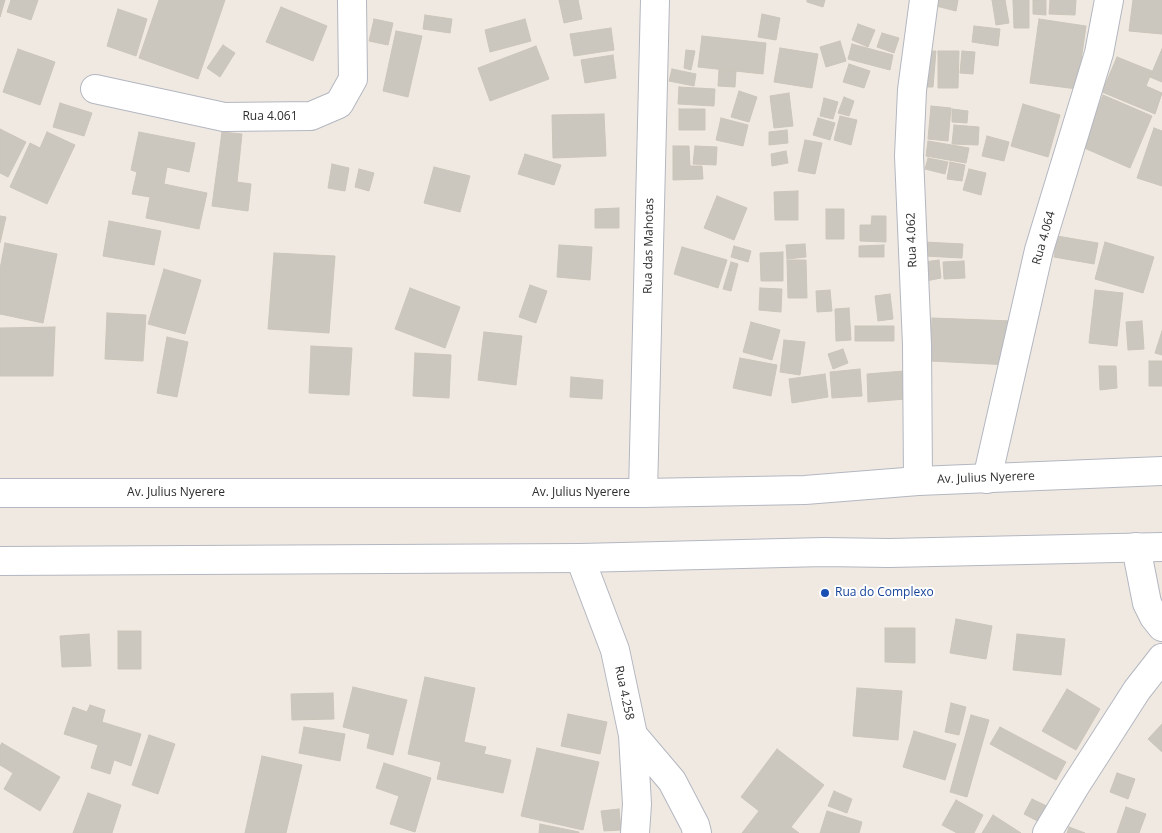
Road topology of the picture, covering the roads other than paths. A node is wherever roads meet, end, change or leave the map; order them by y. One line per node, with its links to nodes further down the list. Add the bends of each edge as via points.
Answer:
1 (352, 0): 5 (street, Rua 4.061, via 353,79 339,104 311,116 224,117)
2 (655, 0): 9 (street, Rua das Mahotas)
3 (924, 0): 8 (street, Rua 4.062, via 912,90 909,156 917,345)
4 (1109, 0): 7 (street, Rua 4.064, via 1099,52 1039,250)
5 (95, 89)
6 (1162, 471): 7 (street, Av. Julius Nyerere)
7 (987, 479): 8 (street, Av. Julius Nyerere)
8 (918, 481): 9 (street, Av. Julius Nyerere, via 805,490)
9 (643, 492): 10 (street, Av. Julius Nyerere)
10 (0, 493)
11 (1149, 547): 12 (street); 14 (street, via 1147,603)
12 (580, 558): 13 (street); 16 (street, Rua 4.258, via 614,650)
13 (0, 560)
14 (1162, 627)
15 (1162, 658): 19 (street, via 1137,690)
16 (633, 735): 17 (street, via 672,781); 18 (street, Rua 4.258, via 638,804)
17 (701, 830)
18 (636, 833)
19 (1047, 833)

